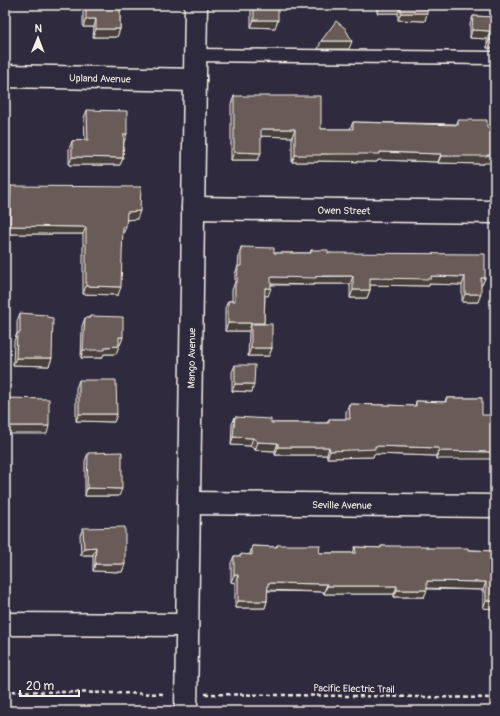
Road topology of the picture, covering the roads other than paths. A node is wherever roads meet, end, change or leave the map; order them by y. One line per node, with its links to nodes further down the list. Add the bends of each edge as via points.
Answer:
1 (196, 5): 2 (street, Mango Avenue)
2 (195, 55): 3 (lane); 5 (street, Mango Avenue)
3 (495, 58)
4 (5, 76): 5 (street, Upland Avenue)
5 (195, 80): 6 (street, Mango Avenue)
6 (193, 208): 7 (street, Owen Street); 8 (street, Mango Avenue)
7 (495, 212)
8 (189, 503): 9 (street, Seville Avenue); 11 (street, Mango Avenue)
9 (495, 506)
10 (5, 624): 11 (street)
11 (187, 625): 12 (street, Mango Avenue)
12 (186, 711)

